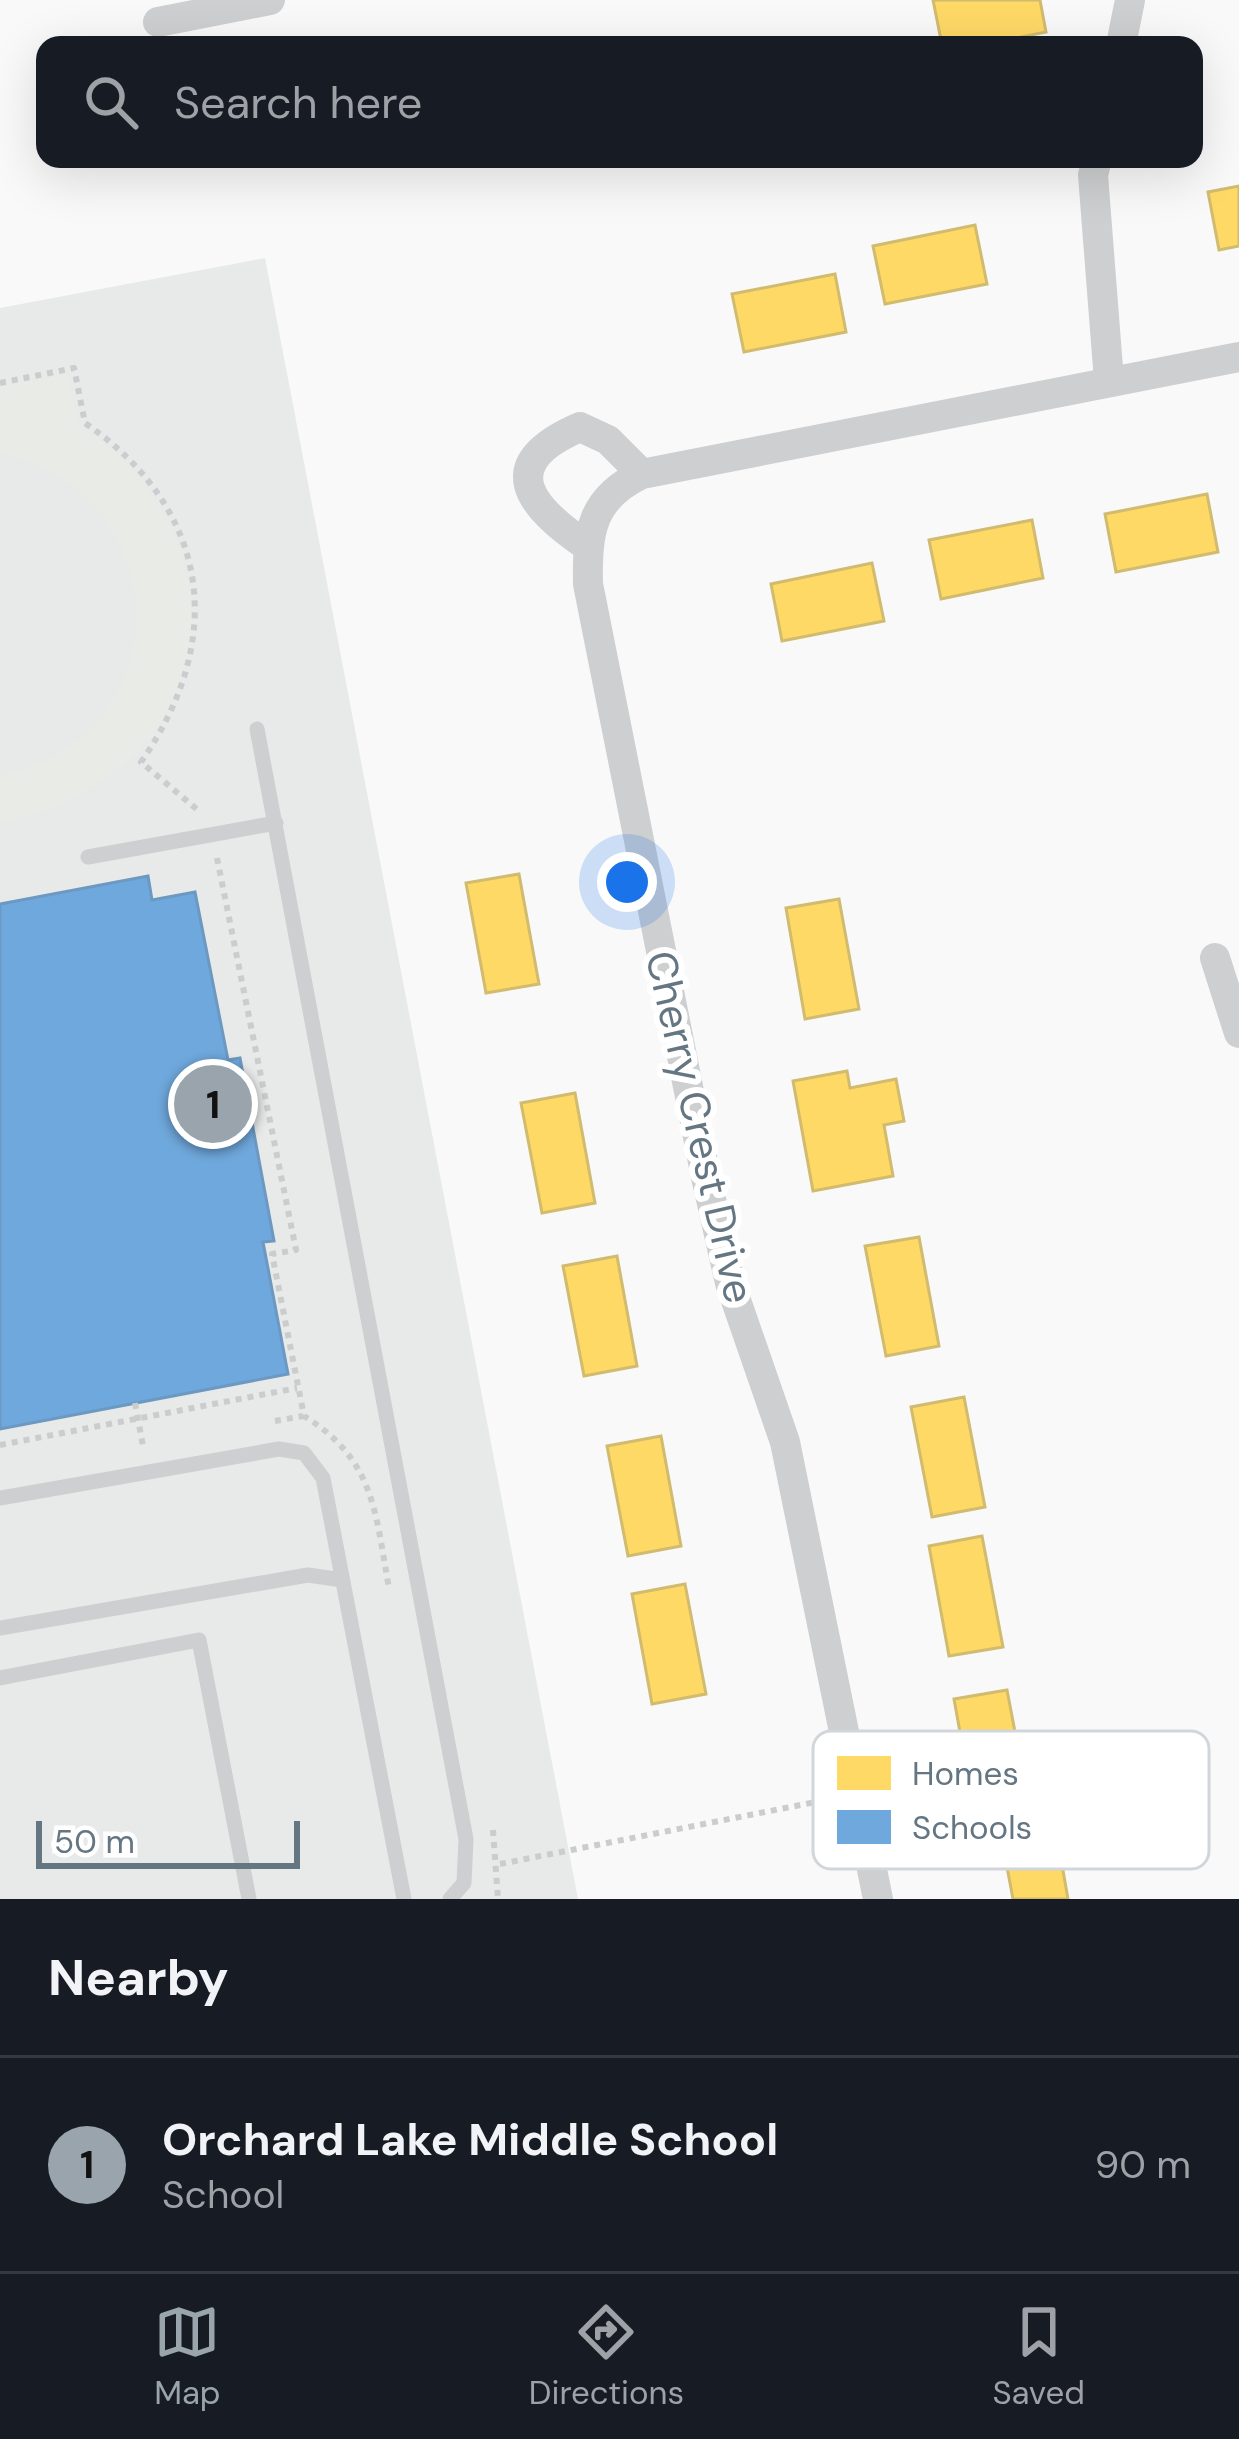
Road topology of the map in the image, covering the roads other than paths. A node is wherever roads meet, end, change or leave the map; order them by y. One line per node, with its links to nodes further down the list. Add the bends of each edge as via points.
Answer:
1 (270, 0): 3 (street)
2 (1130, 0): 4 (street)
3 (158, 22)
4 (1122, 36)
5 (1095, 168): 7 (street)
6 (1239, 357): 7 (street)
7 (1109, 381): 8 (street)
8 (641, 474): 9 (street, via 607,497); 9 (street, via 608,440 580,427 535,455 535,507)
9 (587, 546): 19 (street, Cherry Crest Drive, via 588,584 706,1177 730,1283 785,1442)
10 (257, 729): 11 (lane)
11 (276, 823): 12 (lane); 23 (lane, via 466,1839 464,1883)
12 (88, 857)
13 (1215, 958): 14 (street)
14 (1239, 1033)
15 (0, 1498): 16 (lane, via 279,1449 304,1453 323,1478)
16 (342, 1580): 17 (lane, via 308,1575); 22 (lane)
17 (0, 1628)
18 (0, 1678): 21 (lane, via 199,1640)
19 (843, 1731)
20 (872, 1869): 24 (street, Cherry Crest Drive)
21 (249, 1899)
22 (404, 1899)
23 (450, 1899)
24 (878, 1899)

